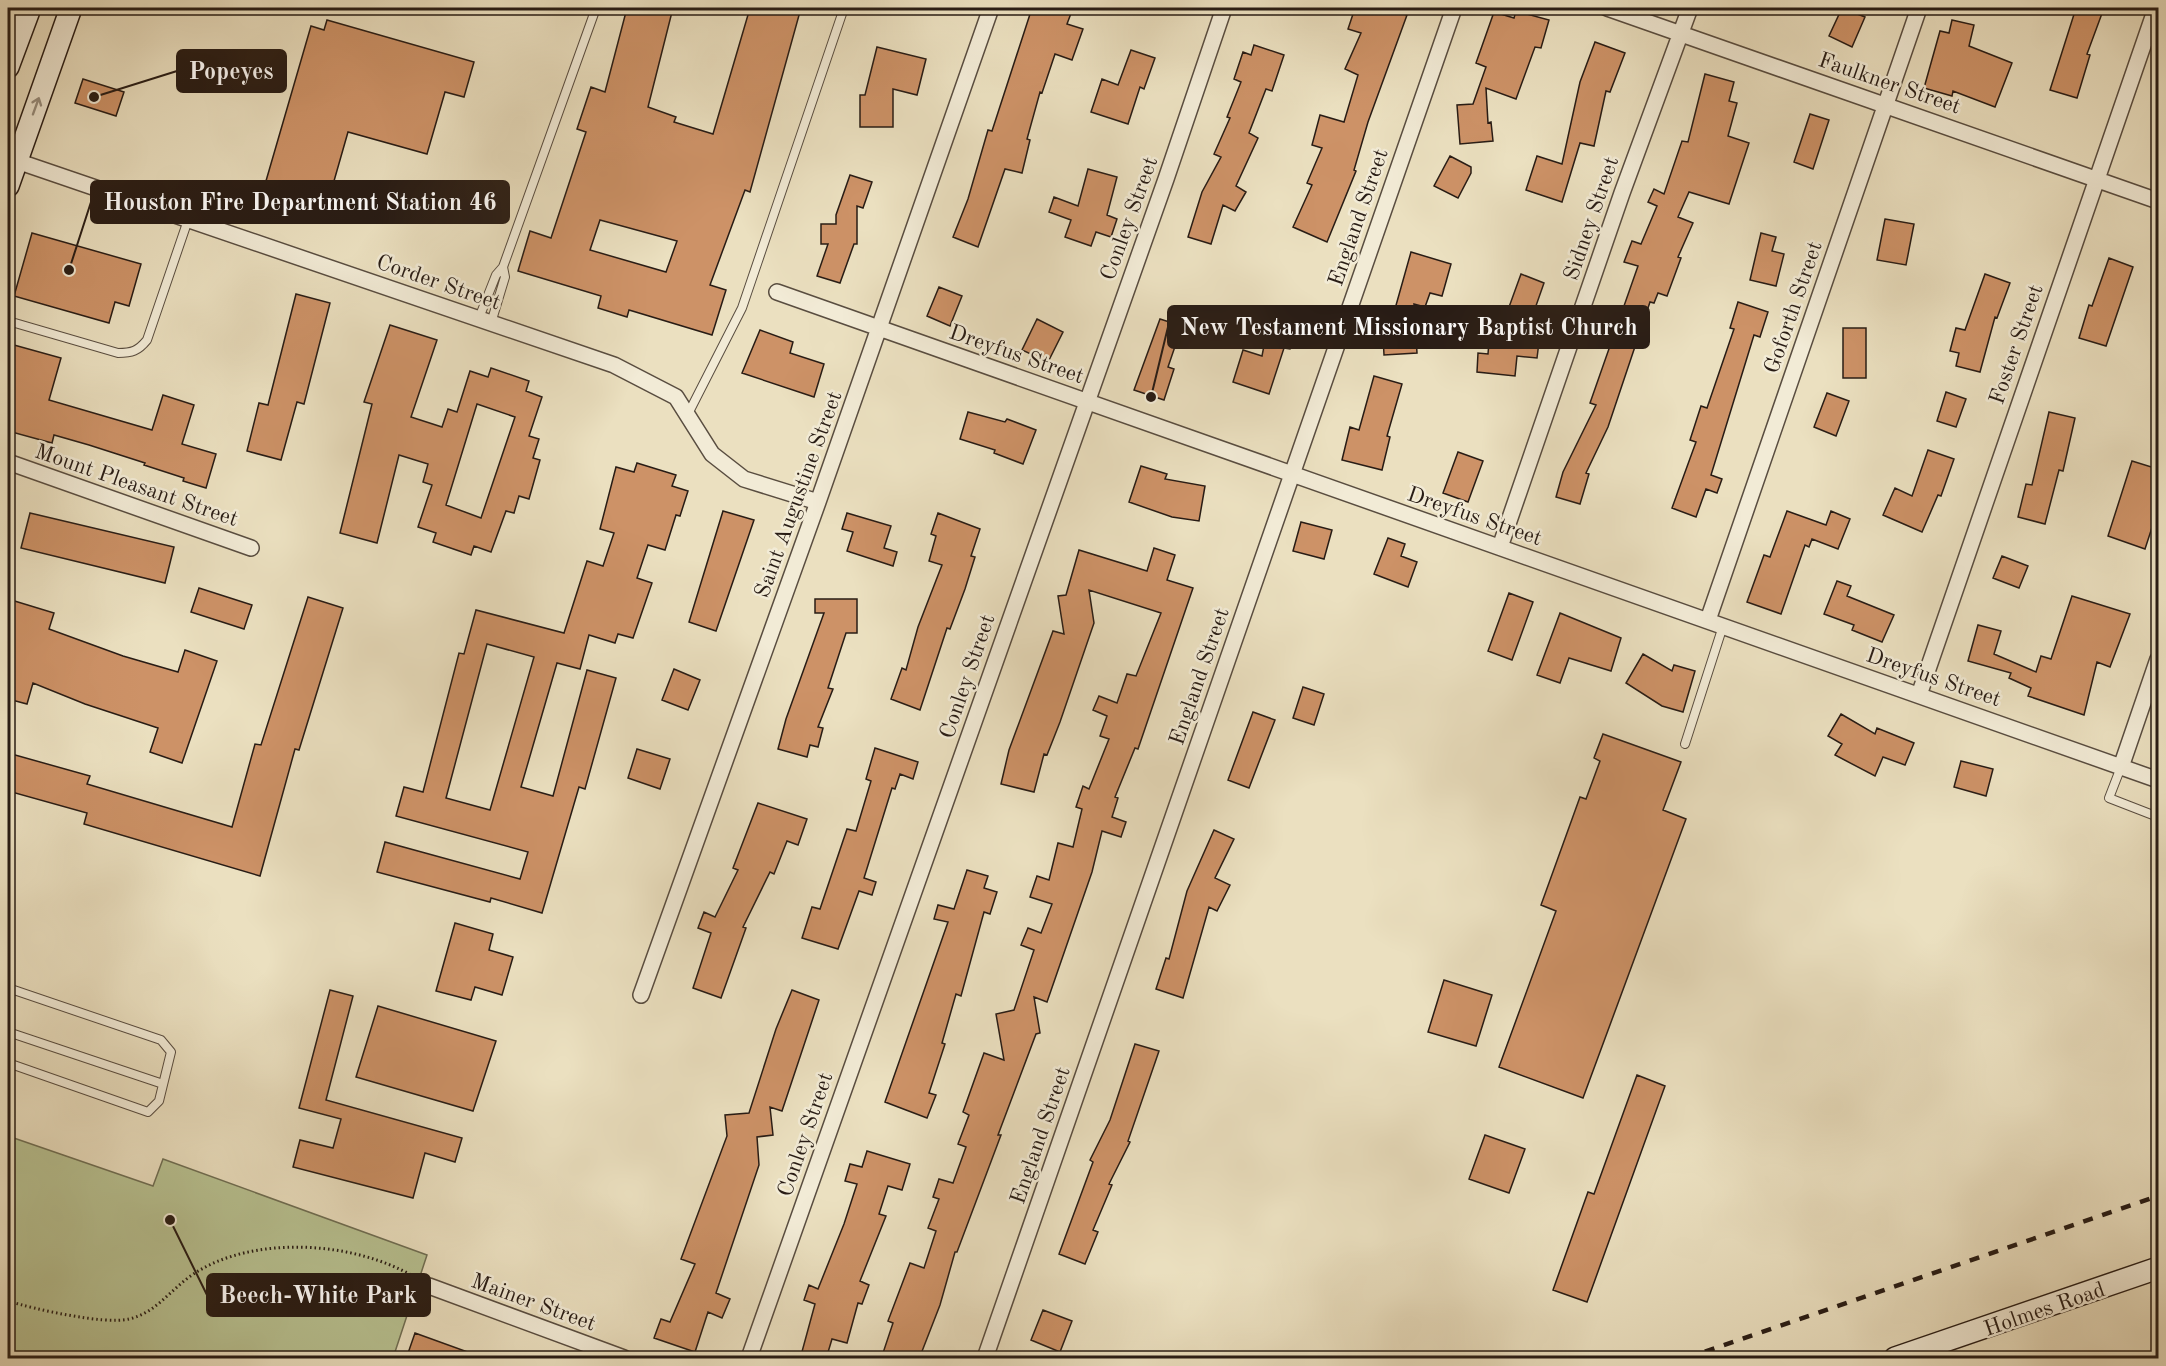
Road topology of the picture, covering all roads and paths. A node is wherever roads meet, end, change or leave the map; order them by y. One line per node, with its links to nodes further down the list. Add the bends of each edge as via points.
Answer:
1 (15, 8): 13 (lane)
2 (30, 8): 15 (main road)
3 (72, 8): 17 (main road, one-way to 3)
4 (596, 8): 22 (lane)
5 (844, 8): 28 (lane, via 742,308)
6 (991, 8): 26 (street, Saint Augustine Street)
7 (1224, 8): 27 (street, Conley Street)
8 (1454, 8): 30 (street, England Street)
9 (1607, 8): 14 (street, Faulkner Street)
10 (1690, 8): 14 (street, Sidney Street)
11 (1920, 8): 16 (street, Goforth Street)
12 (2156, 8): 18 (street, Foster Street)
13 (8, 30)
14 (1681, 33): 16 (street, Faulkner Street); 32 (street, Sidney Street)
15 (8, 67)
16 (1886, 104): 18 (street, Faulkner Street); 34 (street, Goforth Street)
17 (12, 160): 19 (main road); 21 (street, Corder Street)
18 (2097, 178): 20 (street, Faulkner Street); 37 (street, Foster Street)
19 (8, 186)
20 (2158, 201)
21 (188, 220): 24 (street, Corder Street); 25 (lane, via 147,340 139,349 118,353)
22 (503, 267): 24 (lane, via 496,275); 24 (lane, via 505,277)
23 (777, 292): 26 (street, Dreyfus Street)
24 (485, 321): 28 (street, Corder Street, via 614,365 676,397)
25 (15, 323)
26 (879, 328): 27 (street, Dreyfus Street); 31 (street, Saint Augustine Street)
27 (1086, 401): 30 (street, Dreyfus Street); 51 (street, Conley Street)
28 (688, 416): 31 (street, Corder Street, via 712,454 744,479)
29 (8, 462): 33 (street, Mount Pleasant Street)
30 (1292, 474): 32 (street, Dreyfus Street); 52 (street, England Street)
31 (818, 502): 43 (street, Saint Augustine Street)
32 (1500, 547): 34 (street, Dreyfus Street)
33 (251, 548)
34 (1708, 620): 35 (street, Dreyfus Street)
35 (1723, 626): 37 (street, Dreyfus Street); 38 (lane)
36 (2158, 659): 39 (street)
37 (1919, 695): 39 (street, Dreyfus Street)
38 (1685, 744)
39 (2121, 767): 40 (street, Dreyfus Street); 41 (lane, via 2109,798)
40 (2158, 780)
41 (2158, 817)
42 (8, 988): 46 (lane, via 160,1040 171,1052)
43 (641, 995)
44 (8, 1032): 46 (lane)
45 (8, 1063): 46 (lane, via 148,1112 159,1101)
46 (163, 1084)
47 (2158, 1268): 53 (main road, Holmes Road)
48 (429, 1286): 49 (path, via 380,1260 345,1251 281,1249 231,1256 192,1275 146,1314 129,1320 110,1322); 50 (street, Mainer Street)
49 (8, 1301)
50 (624, 1359)
51 (748, 1359)
52 (985, 1359)
53 (1894, 1359)

